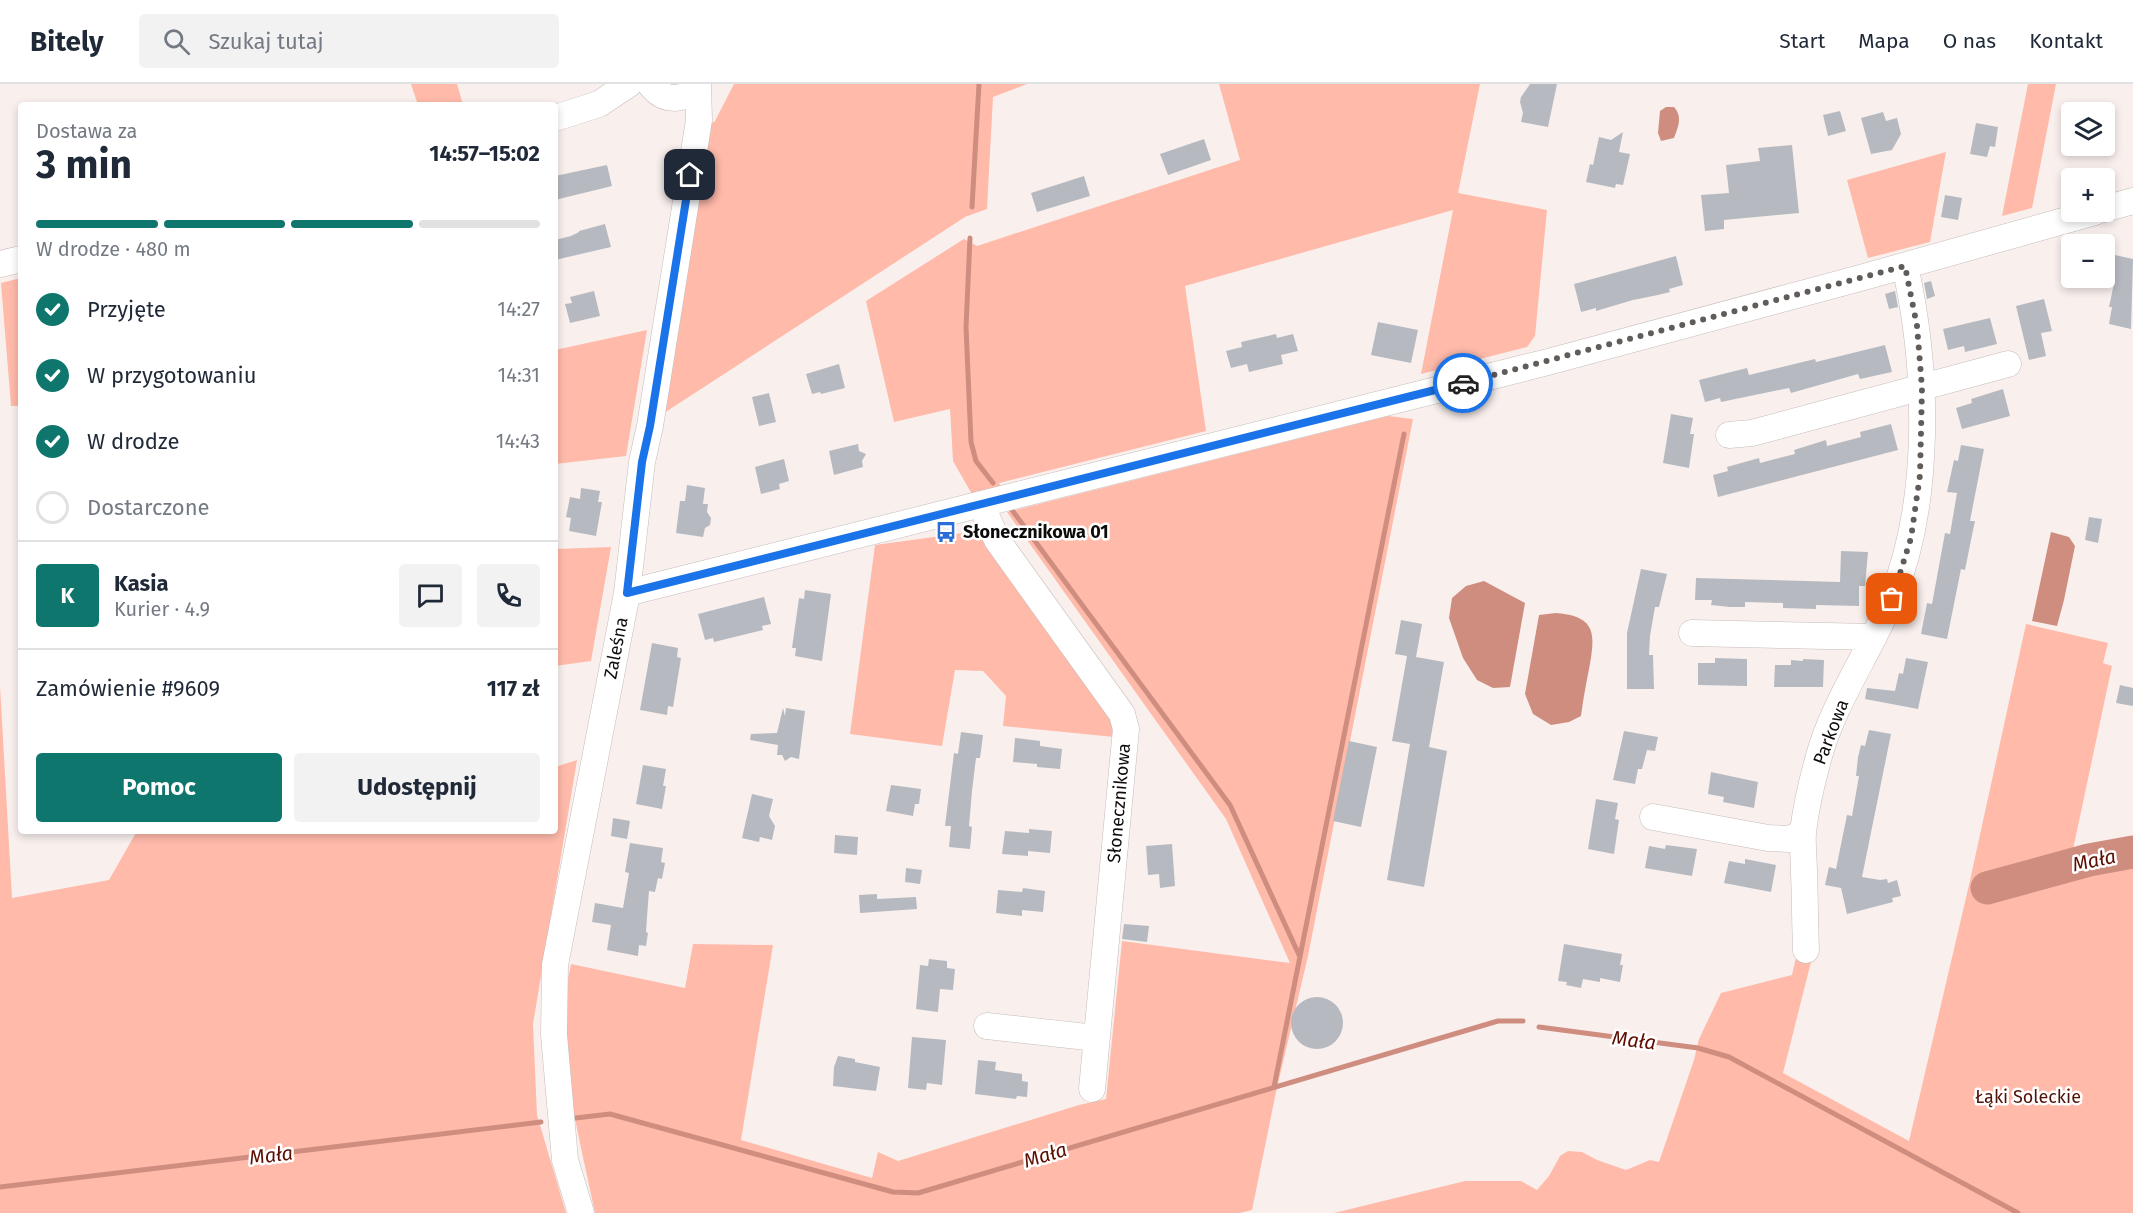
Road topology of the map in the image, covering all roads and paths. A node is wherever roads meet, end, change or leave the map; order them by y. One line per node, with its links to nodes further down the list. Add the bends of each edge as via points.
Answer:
1 (629, 84): 3 (street)
2 (676, 89): 3 (street); 15 (street, Zaleśna, via 699,120 642,462)
3 (608, 99): 4 (street)
4 (558, 116)
5 (2133, 201): 6 (street)
6 (2115, 206)
7 (2061, 222): 10 (street)
8 (18, 260): 9 (street)
9 (0, 264)
10 (1905, 266): 12 (street, Parkowa, via 1917,326); 14 (street, via 1548,362)
11 (2008, 364): 12 (street)
12 (1922, 388): 13 (street, via 1752,433); 17 (street, Parkowa, via 1920,475 1911,538 1892,599)
13 (1729, 435)
14 (981, 504): 15 (street); 22 (street, Słonecznikowa, via 997,540 1122,714 1126,729)
15 (627, 593): 24 (street, Zaleśna, via 555,965 554,1035 565,1160)
16 (1692, 633): 17 (street)
17 (1874, 637): 19 (street, Parkowa, via 1826,734)
18 (1653, 817): 19 (street, via 1768,838 1789,839)
19 (1803, 833): 20 (street, Parkowa)
20 (1806, 950)
21 (987, 1026): 22 (street)
22 (1096, 1038): 23 (street, Słonecznikowa)
23 (1092, 1089)
24 (581, 1213)

